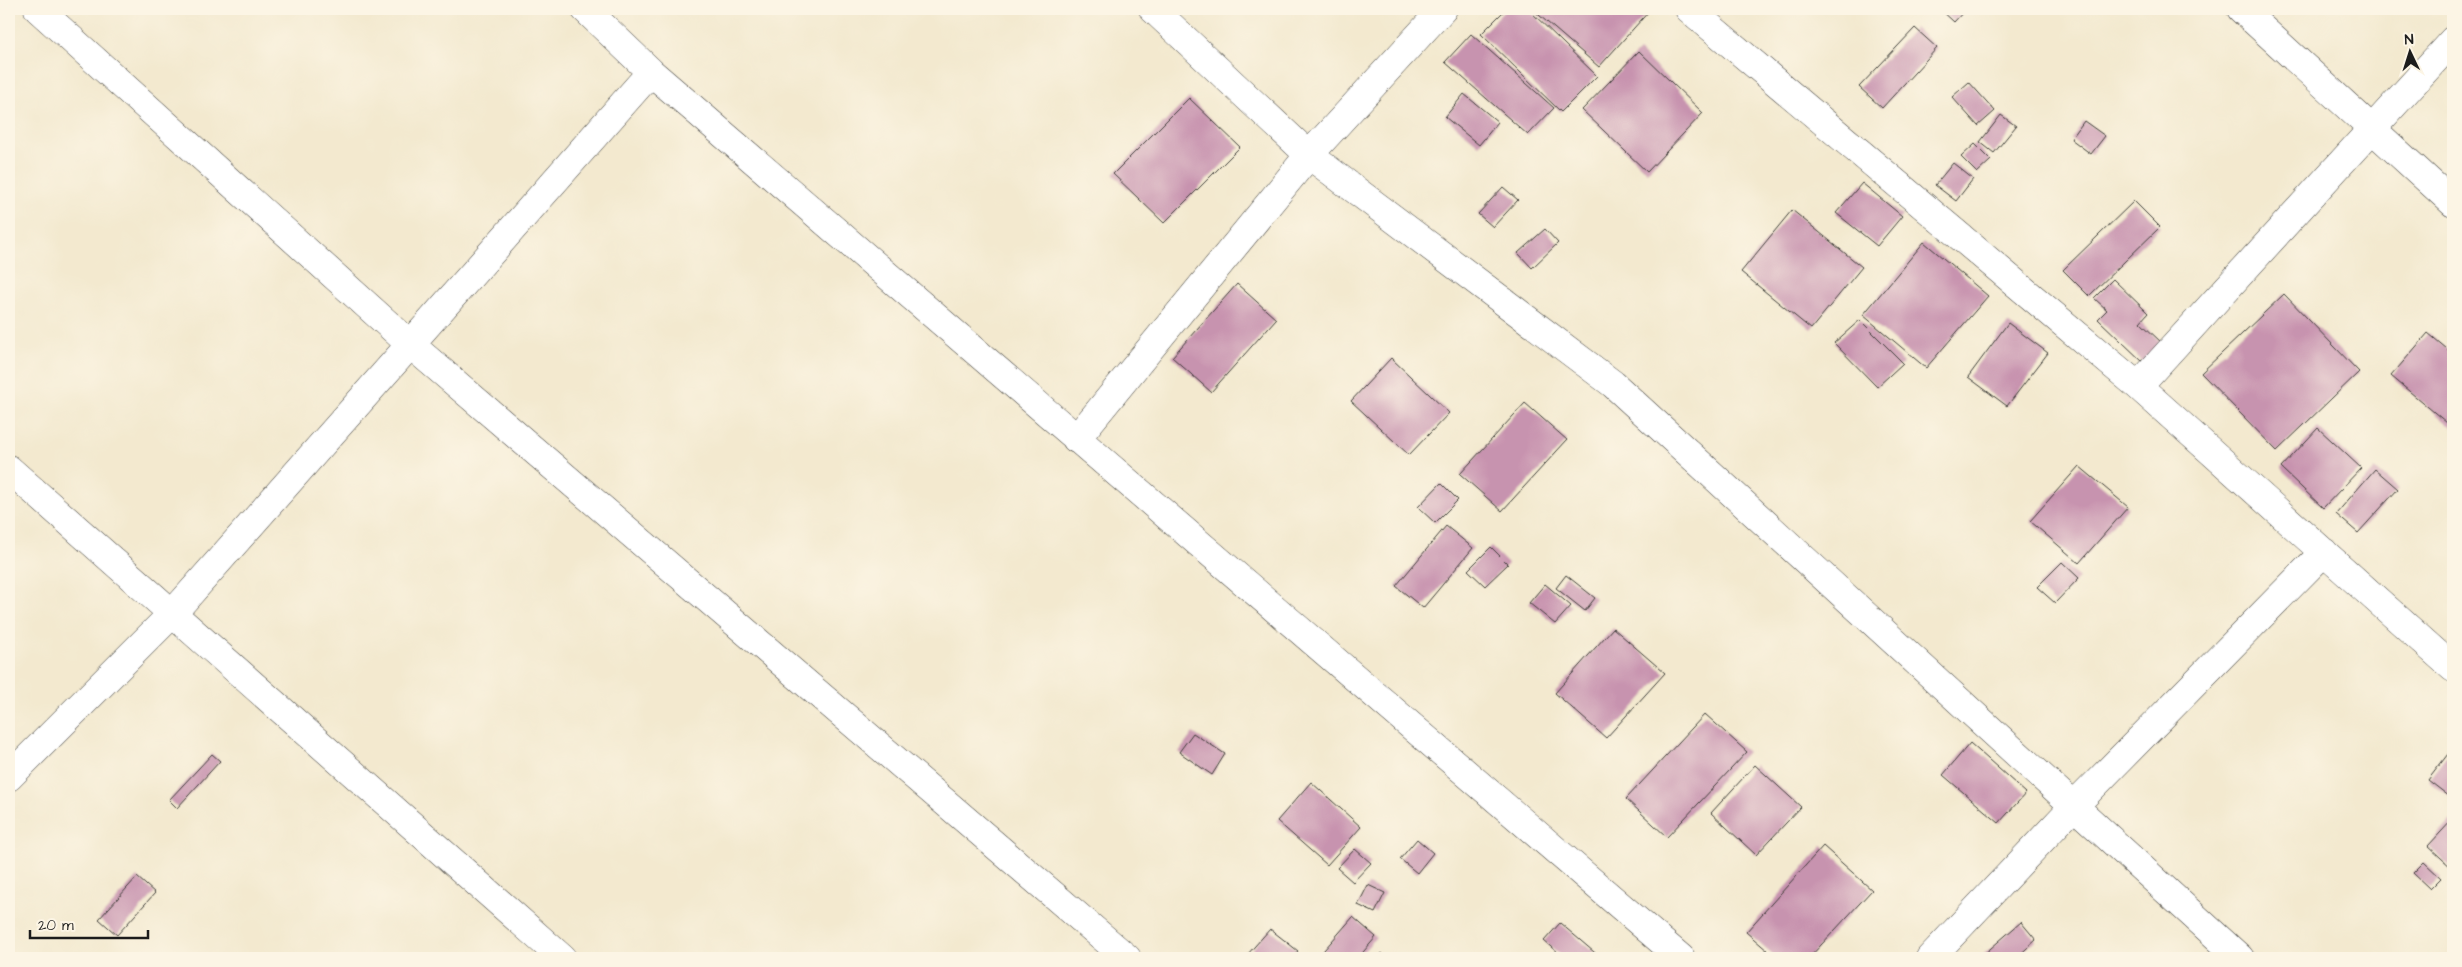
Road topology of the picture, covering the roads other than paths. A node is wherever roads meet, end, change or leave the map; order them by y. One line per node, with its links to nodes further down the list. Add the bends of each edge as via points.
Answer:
1 (38, 9): 12 (street)
2 (585, 9): 8 (street)
3 (1153, 9): 10 (street)
4 (1443, 9): 10 (street)
5 (1689, 9): 13 (street)
6 (2241, 9): 9 (street)
7 (2453, 40): 9 (street)
8 (651, 72): 12 (street); 14 (street)
9 (2373, 128): 11 (street); 13 (street)
10 (1309, 155): 14 (street); 20 (street, via 1613,384)
11 (2453, 203)
12 (411, 345): 17 (street); 22 (street)
13 (2138, 386): 16 (street)
14 (1076, 439): 23 (street)
15 (9, 469): 17 (street)
16 (2324, 552): 18 (street); 20 (street)
17 (172, 614): 19 (street); 21 (street)
18 (2453, 668)
19 (9, 777)
20 (2074, 806): 24 (street); 25 (street)
21 (562, 958)
22 (1127, 958)
23 (1681, 958)
24 (1930, 958)
25 (2240, 958)

